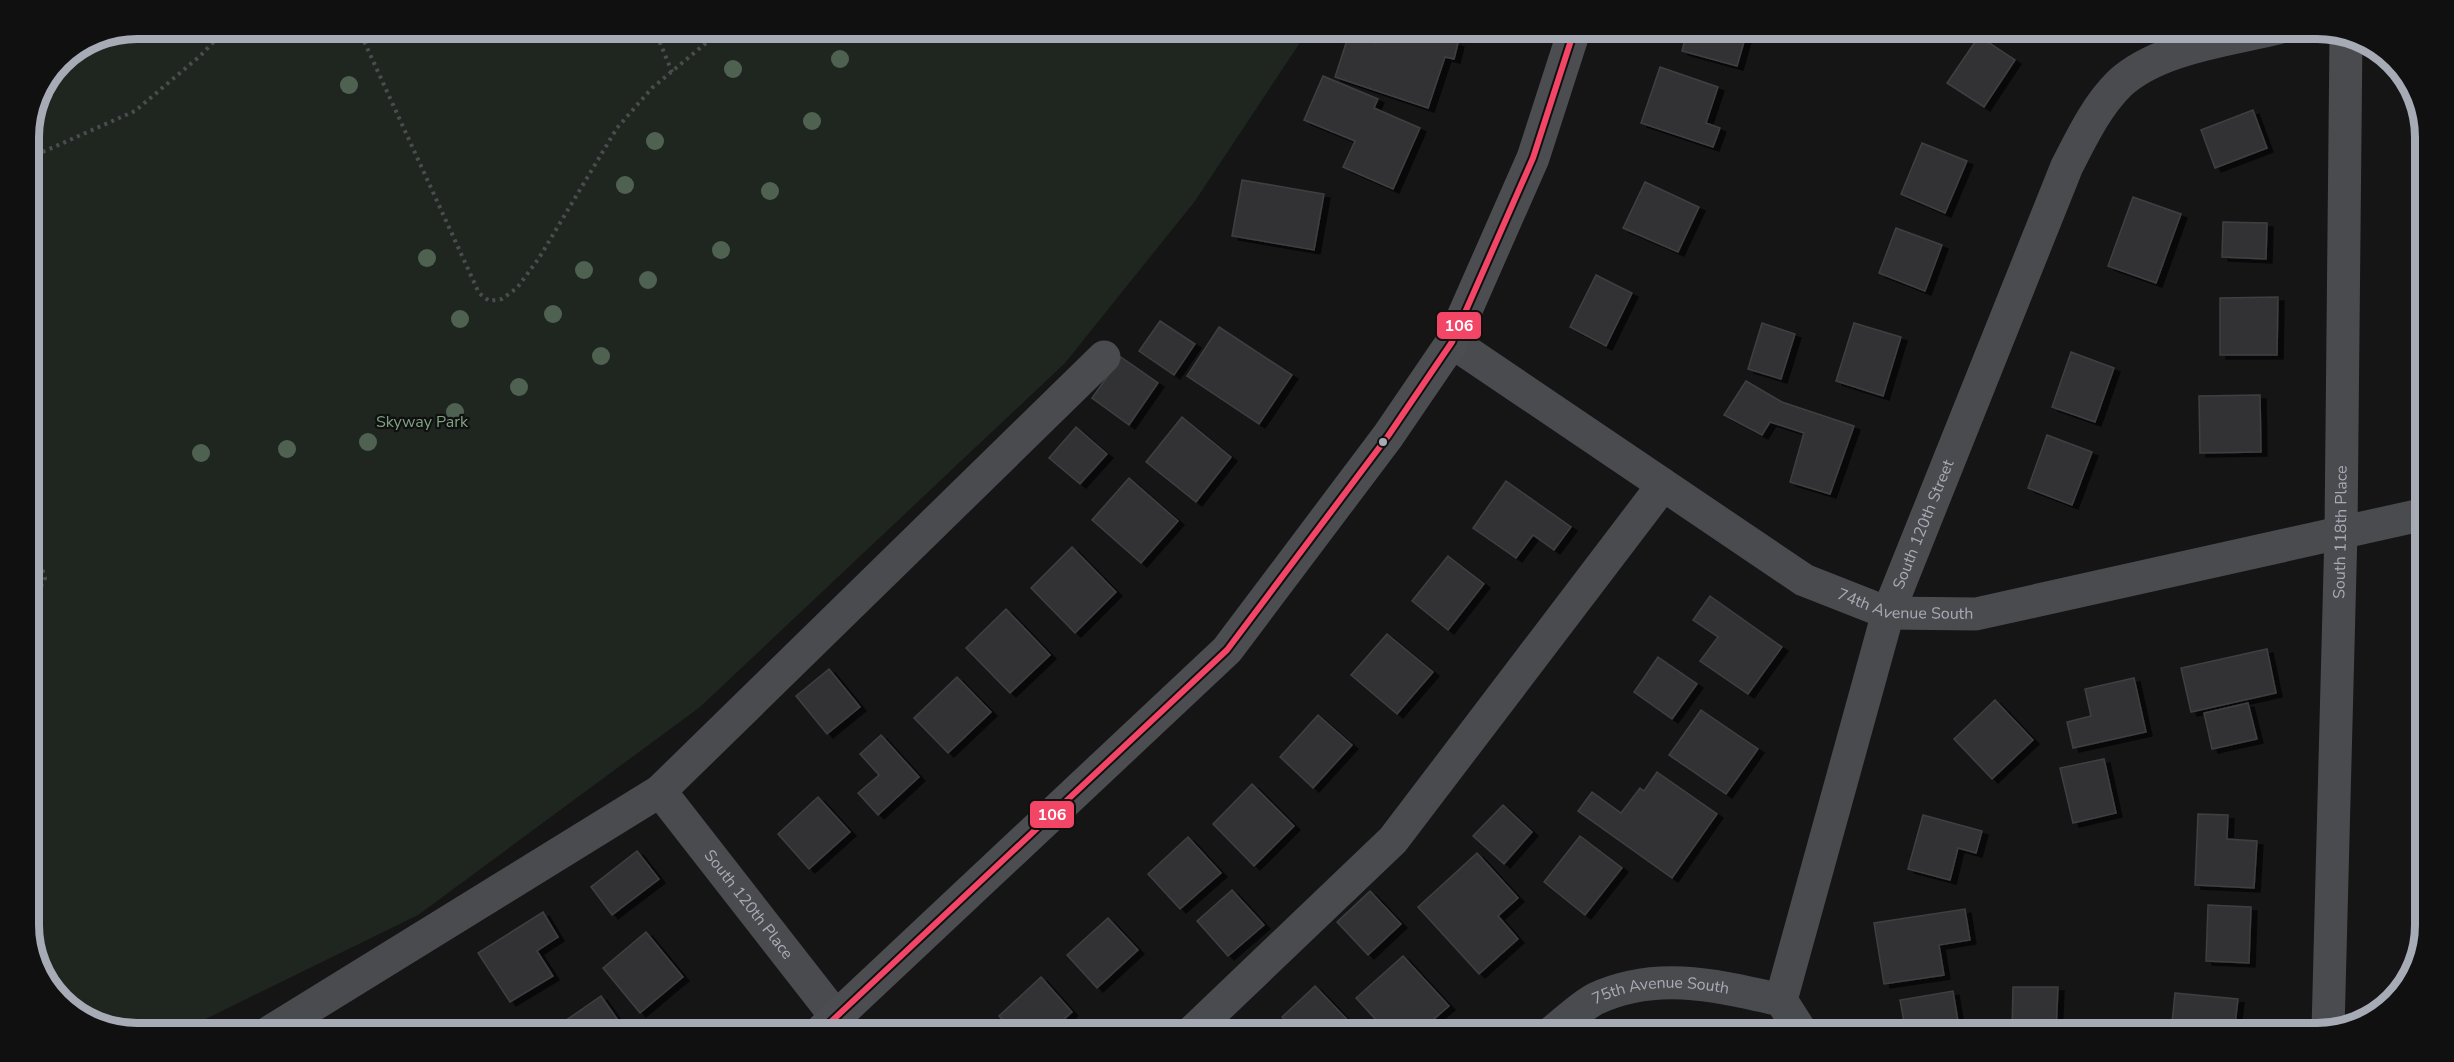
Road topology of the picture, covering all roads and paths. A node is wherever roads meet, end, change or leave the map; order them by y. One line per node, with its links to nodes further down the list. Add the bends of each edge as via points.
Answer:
1 (216, 39): 9 (path, via 135,111)
2 (363, 39): 8 (path, via 479,293 489,301 502,299 517,288 617,128 652,88)
3 (658, 39): 8 (path)
4 (711, 39): 8 (path)
5 (1571, 39): 10 (main road, via 1533,158)
6 (2233, 39): 17 (street, South 120th Street, via 2163,56 2120,84 2090,120 2067,166)
7 (2346, 44): 14 (street, South 118th Place)
8 (672, 72)
9 (39, 154)
10 (1452, 342): 12 (street, 74th Avenue South); 23 (main road, via 1388,436 1227,650)
11 (1104, 357): 18 (street)
12 (1664, 485): 17 (street, 74th Avenue South, via 1804,580); 24 (street, via 1393,840)
13 (2415, 516): 14 (street, 74th Avenue South)
14 (2342, 531): 17 (street, 74th Avenue South, via 1976,614); 20 (street, South 118th Place)
15 (39, 559): 16 (path, via 45,578)
16 (39, 591)
17 (1888, 613): 19 (street, South 120th Street)
18 (660, 791): 21 (street); 22 (street, South 120th Place)
19 (1781, 1000): 25 (street, 75th Avenue South, via 1711,984 1645,982 1594,1000); 26 (street)
20 (2328, 1022)
21 (286, 1023)
22 (826, 1023)
23 (831, 1023)
24 (1202, 1023)
25 (1565, 1023)
26 (1795, 1023)

